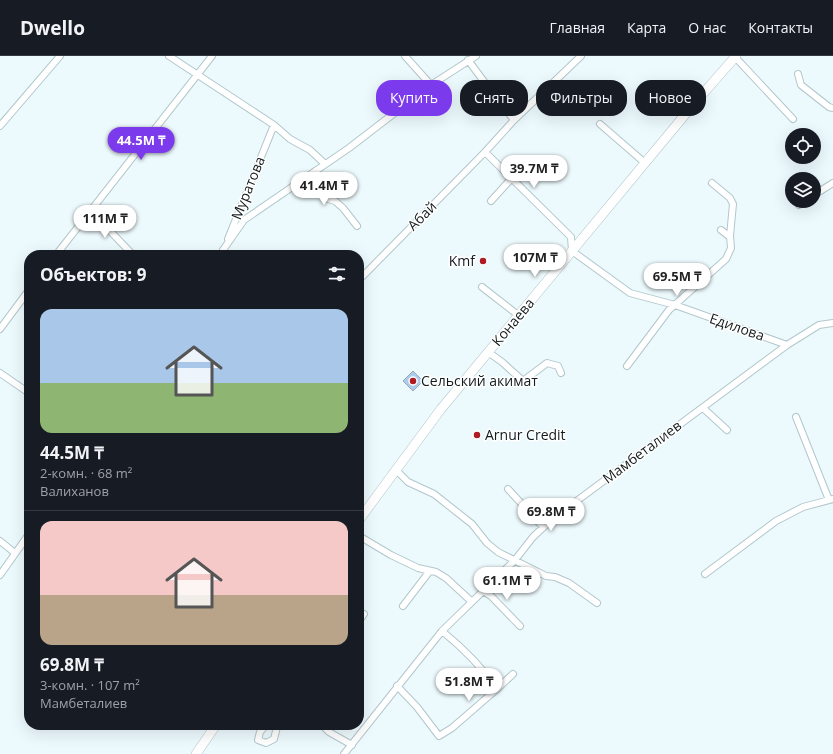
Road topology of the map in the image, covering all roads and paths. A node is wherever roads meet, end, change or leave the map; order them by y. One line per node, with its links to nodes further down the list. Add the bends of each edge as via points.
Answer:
1 (60, 56): 18 (street)
2 (169, 56): 10 (street)
3 (212, 56): 10 (street)
4 (405, 56): 11 (street)
5 (476, 56): 8 (street, Муратова)
6 (581, 56): 16 (street, Абай)
7 (736, 56): 15 (street); 21 (main road, Конаева)
8 (468, 60): 12 (street, Муратова); 16 (street)
9 (798, 74): 13 (street, via 802,85 829,108)
10 (198, 75): 19 (street); 29 (street)
11 (426, 80)
12 (436, 80)
13 (833, 108)
14 (388, 116): 22 (street, Муратова)
15 (793, 119)
16 (514, 120): 20 (street, Абай)
17 (600, 124): 21 (street)
18 (0, 126)
19 (274, 126): 22 (street, via 310,150); 35 (street, Муратова)
20 (485, 152): 24 (street); 38 (street, Абай)
21 (645, 163): 37 (main road, Конаева)
22 (325, 164): 23 (street, Муратова)
23 (315, 171): 30 (street, via 324,194 336,201); 36 (street, Муратова, via 244,220)
24 (511, 179): 28 (street); 37 (street, via 571,237)
25 (712, 183): 32 (street, via 730,198 733,204)
26 (833, 183): 27 (street)
27 (821, 191)
28 (491, 201)
29 (90, 210): 33 (street); 34 (street)
30 (357, 226)
31 (721, 230): 32 (street)
32 (730, 238): 41 (street, via 731,248 726,259)
33 (60, 250)
34 (128, 250)
35 (222, 250)
36 (223, 250)
37 (572, 251): 41 (street, Едилова, via 630,293); 42 (main road, Конаева)
38 (364, 275)
39 (482, 287): 42 (street)
40 (24, 297): 44 (street)
41 (675, 305): 45 (street, Едилова); 47 (street)
42 (518, 315): 46 (main road, Конаева)
43 (833, 323): 45 (street, Мамбеталиев, via 819,325)
44 (0, 329)
45 (787, 345): 51 (street, Мамбеталиев)
46 (488, 352): 49 (street, via 522,382 547,364 558,366); 54 (main road, Конаева, via 441,409)
47 (627, 366)
48 (0, 373): 50 (street)
49 (562, 373)
50 (24, 390)
51 (703, 408): 53 (street); 58 (street, Мамбеталиев)
52 (796, 417): 56 (street)
53 (727, 430)
54 (396, 470): 57 (main road, Конаева); 63 (street, via 408,482 434,494 472,524 487,543)
55 (508, 489): 58 (street)
56 (831, 500): 65 (street, via 804,507 776,521)
57 (364, 513)
58 (543, 527): 63 (street, Мамбеталиев)
59 (364, 539): 64 (street, via 391,555)
60 (0, 541): 62 (street)
61 (24, 541): 62 (street)
62 (15, 553): 66 (street)
63 (514, 560): 67 (street, Мамбеталиев); 69 (street, via 546,576 569,583)
64 (429, 572): 68 (street, via 436,572 446,578); 70 (street)
65 (705, 574)
66 (0, 575)
67 (483, 591): 68 (street, Мамбеталиев); 71 (street)
68 (471, 601): 72 (street, Мамбеталиев)
69 (597, 603)
70 (403, 606)
71 (520, 626)
72 (442, 631): 74 (street, Мамбеталиев); 75 (street, via 470,656)
73 (513, 674): 75 (street)
74 (397, 686): 75 (street, via 439,736); 76 (street, Мамбеталиев)
75 (498, 689)
76 (364, 729)
77 (213, 730): 84 (main road)
78 (262, 730): 79 (street, via 258,740 266,744 274,739)
79 (276, 730)
80 (328, 730): 82 (street)
81 (363, 730): 82 (street, Мамбеталиев)
82 (352, 745): 83 (street, Мамбеталиев)
83 (345, 753)
84 (196, 754)

